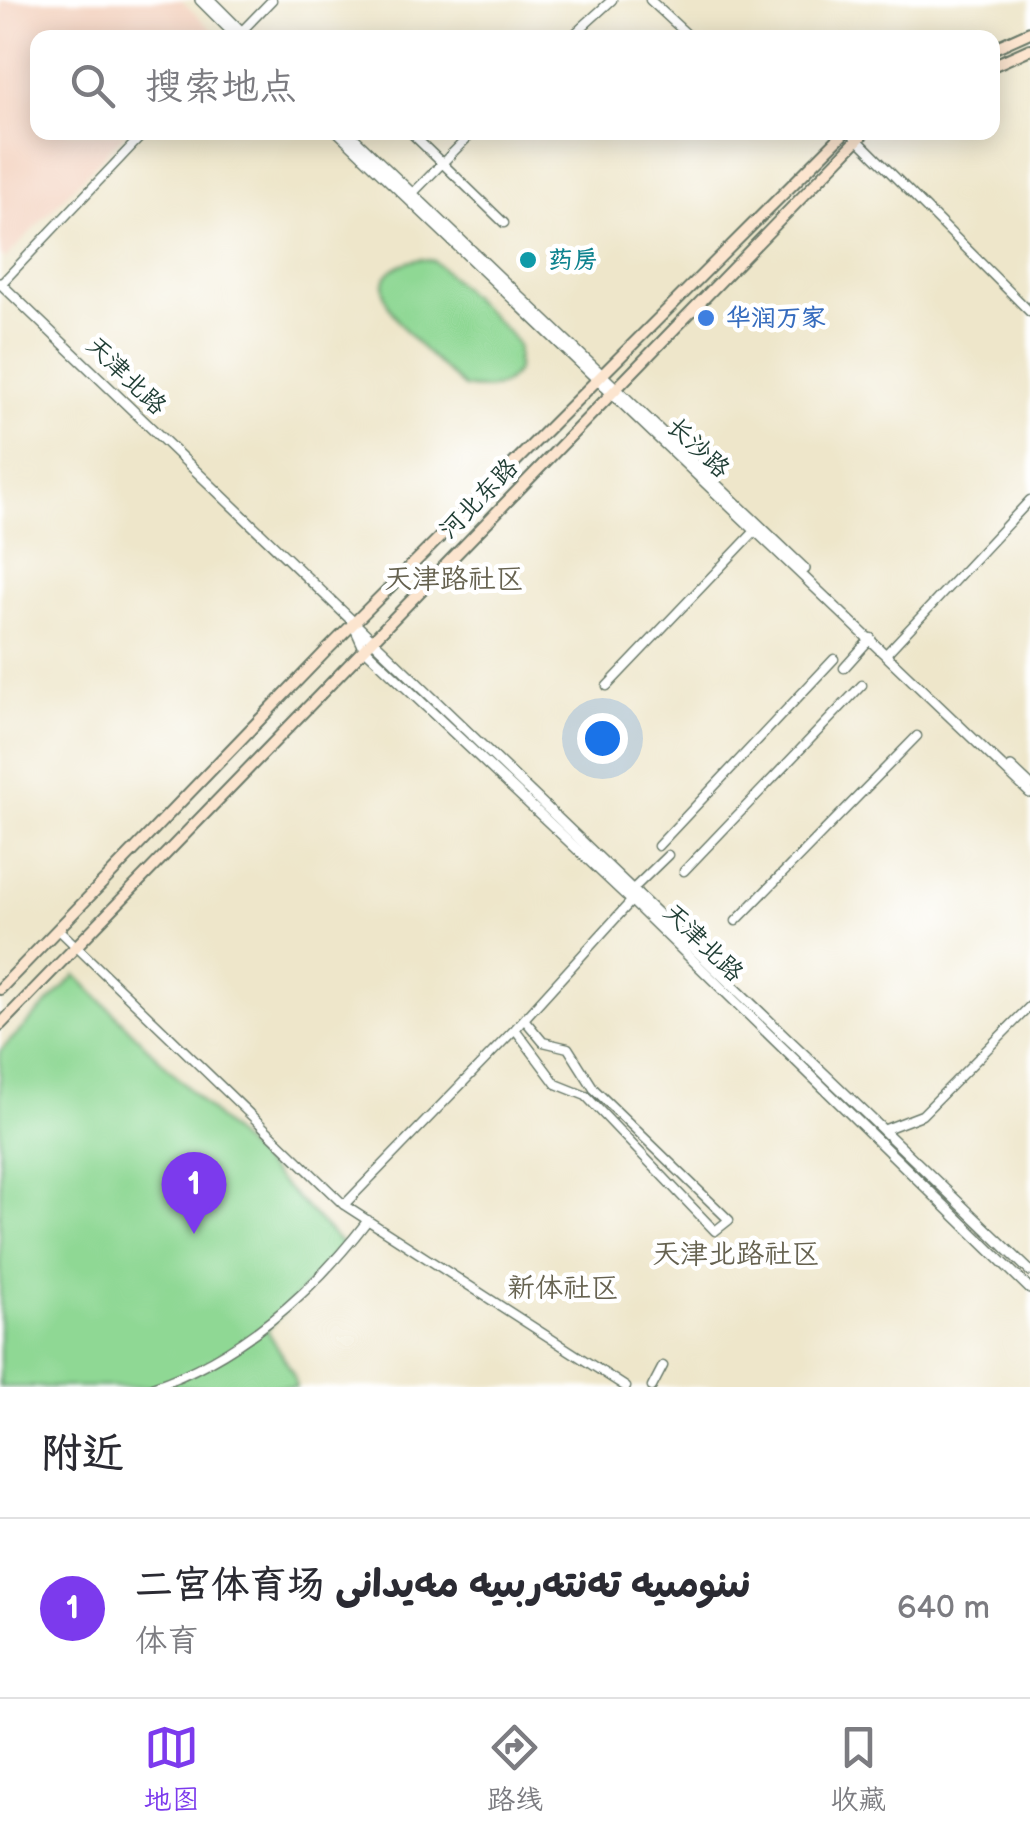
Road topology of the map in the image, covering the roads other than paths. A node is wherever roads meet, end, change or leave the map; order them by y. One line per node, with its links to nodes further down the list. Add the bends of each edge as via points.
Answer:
1 (200, 0): 6 (street)
2 (210, 0): 7 (street)
3 (272, 0): 8 (street)
4 (612, 0): 9 (street)
5 (650, 0): 10 (street)
6 (233, 30)
7 (235, 30)
8 (245, 30)
9 (579, 30)
10 (682, 30)
11 (1030, 32): 12 (main road)
12 (1000, 45)
13 (1030, 49): 14 (main road)
14 (1000, 62)
15 (137, 140): 26 (street)
16 (346, 140): 28 (street, 长沙路)
17 (356, 140): 24 (street, 长沙路)
18 (418, 140): 23 (street)
19 (465, 140): 23 (street)
20 (848, 140): 28 (main road)
21 (848, 140): 29 (main road, 河北东路)
22 (860, 140): 27 (street)
23 (442, 164): 24 (street); 25 (street)
24 (412, 194): 28 (street, 长沙路)
25 (504, 223)
26 (0, 283): 32 (street, 天津北路)
27 (1030, 312)
28 (599, 378): 29 (street, 长沙路); 32 (main road)
29 (612, 389): 31 (street, 长沙路); 34 (main road, 河北东路); 35 (street, 长沙路)
30 (1030, 500): 35 (street)
31 (755, 531): 33 (street, 长沙路); 39 (street)
32 (352, 624): 34 (street, 天津北路); 48 (main road)
33 (870, 638): 35 (street, 长沙路); 37 (street)
34 (368, 643): 46 (street, 天津北路); 49 (main road, 河北东路)
35 (888, 651): 41 (street, 长沙路); 42 (street, 长沙路)
36 (834, 659): 43 (street)
37 (844, 668)
38 (862, 685): 45 (street)
39 (607, 686)
40 (916, 736): 47 (street)
41 (1030, 785)
42 (1030, 794)
43 (658, 846)
44 (668, 855): 46 (street)
45 (684, 871)
46 (634, 895): 52 (street); 55 (street, 天津北路); 59 (street, 天津北路)
47 (736, 921)
48 (58, 929): 49 (street); 50 (main road)
49 (76, 947): 53 (main road, 河北东路); 56 (street)
50 (0, 989)
51 (1030, 1006): 55 (street, via 922,1115)
52 (524, 1019): 54 (street); 54 (street, via 544,1042 568,1048 594,1090 730,1220 715,1231 586,1096 556,1084)
53 (0, 1025)
54 (516, 1029): 56 (street)
55 (883, 1130): 58 (street, 天津北路)
56 (344, 1205): 57 (street)
57 (368, 1220): 61 (street, via 266,1325 208,1365); 62 (street)
58 (1030, 1271)
59 (1030, 1289)
60 (663, 1366): 63 (street)
61 (152, 1387)
62 (626, 1387)
63 (652, 1387)

